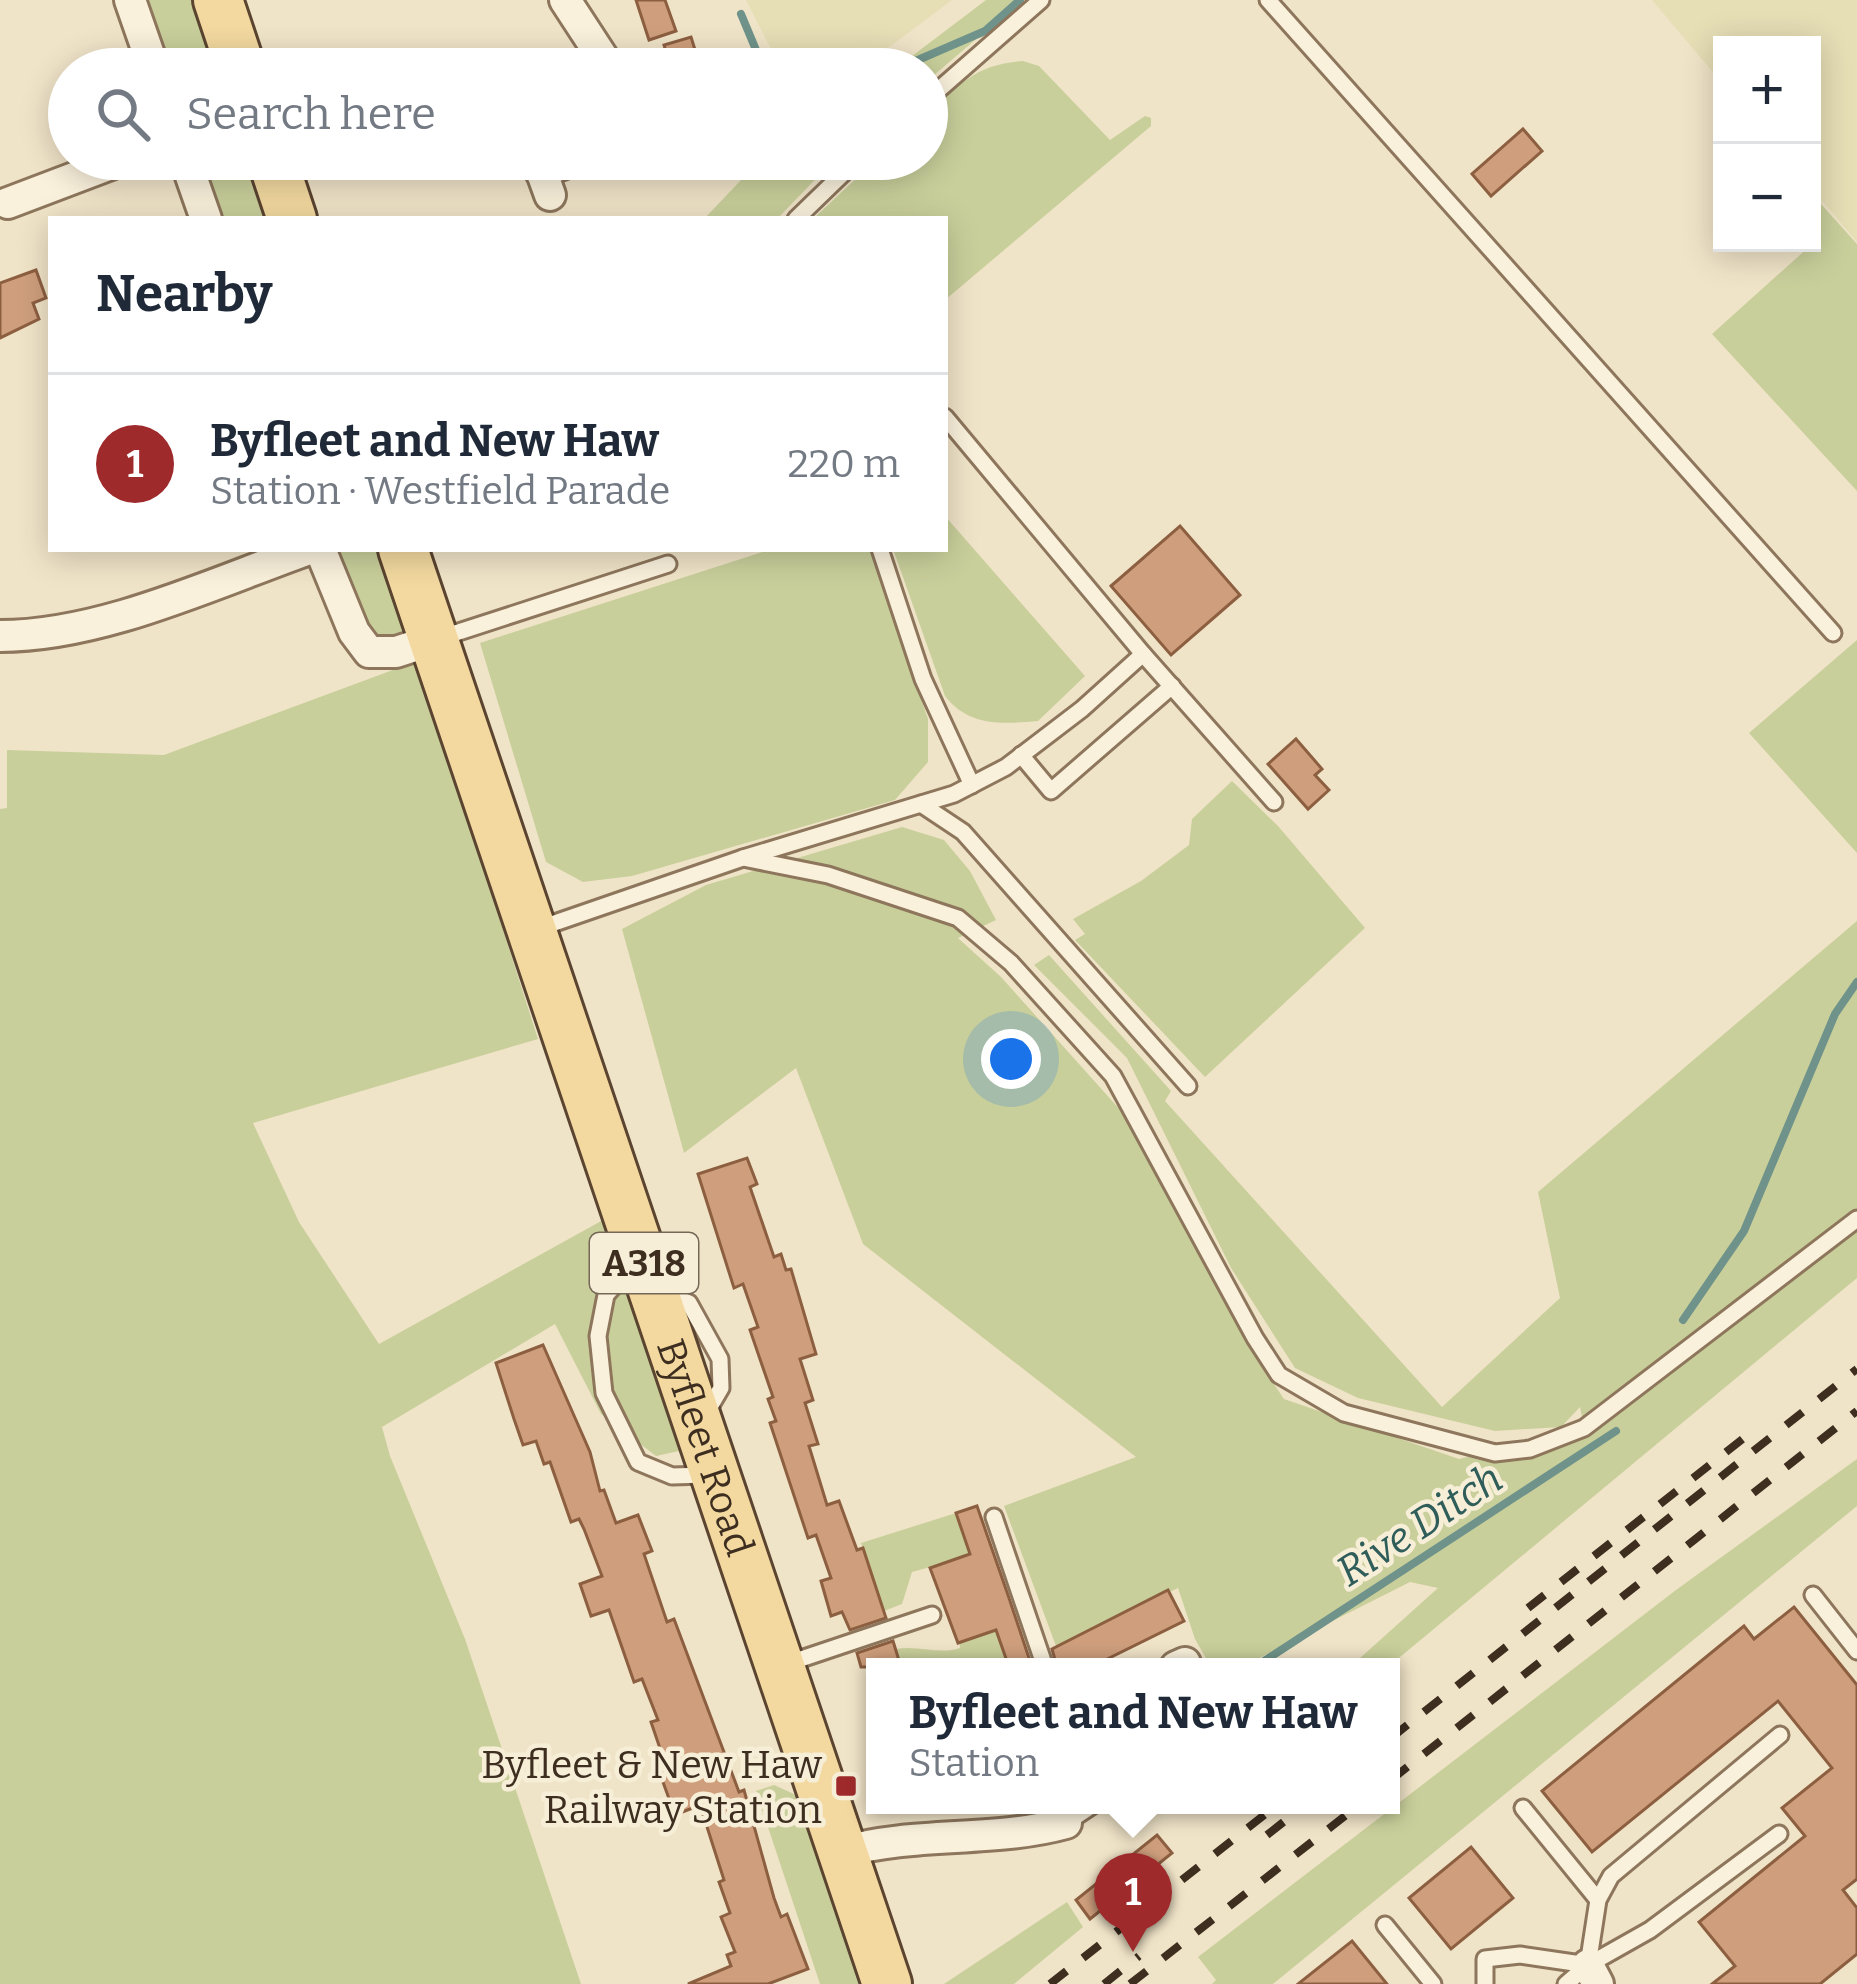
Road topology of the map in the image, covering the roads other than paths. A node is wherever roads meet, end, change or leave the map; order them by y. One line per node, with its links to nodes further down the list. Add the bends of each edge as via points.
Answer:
1 (130, 0): 6 (street)
2 (218, 0): 7 (main road)
3 (566, 0): 8 (street)
4 (1041, 0): 9 (lane)
5 (1268, 0): 24 (lane)
6 (147, 48)
7 (234, 48)
8 (597, 48)
9 (948, 82)
10 (67, 180): 14 (street)
11 (192, 180): 15 (street)
12 (279, 180): 16 (main road)
13 (836, 180): 17 (lane)
14 (8, 202)
15 (205, 216)
16 (291, 216)
17 (799, 216)
18 (948, 421): 27 (lane)
19 (300, 552): 25 (street, via 87,626)
20 (321, 552): 26 (street, via 369,652)
21 (404, 552): 26 (main road, Byfleet Road / A318)
22 (881, 552): 30 (lane, via 923,679)
23 (668, 564): 26 (lane)
24 (1833, 632)
25 (0, 636)
26 (434, 640): 34 (main road, Byfleet Road / A318)
27 (1143, 654): 28 (lane); 29 (lane)
28 (1172, 686): 29 (lane, via 1051,791); 31 (lane)
29 (1021, 755): 30 (lane)
30 (972, 784): 32 (lane)
31 (1274, 802)
32 (922, 804): 33 (lane); 35 (lane, via 963,832)
33 (743, 858): 34 (lane); 36 (lane, via 828,875 958,918 1011,963 1113,1076 1279,1375 1344,1413 1495,1453 1530,1449 1584,1428)
34 (532, 931): 37 (main road, Byfleet Road / A318)
35 (1188, 1086)
36 (1857, 1219)
37 (646, 1272): 38 (main road, Byfleet Road / A318); 38 (lane, via 606,1295 598,1336 604,1393 638,1462 672,1476)
38 (715, 1475): 44 (main road, Byfleet Road / A318)
39 (994, 1517): 43 (lane)
40 (1814, 1595): 42 (lane)
41 (932, 1615): 44 (lane)
42 (1857, 1651)
43 (1042, 1658)
44 (780, 1666): 49 (main road, Byfleet Road / A318)
45 (1780, 1735): 50 (lane, via 1611,1876)
46 (1523, 1808): 50 (lane)
47 (1064, 1814): 49 (street, via 1030,1833 878,1842)
48 (1778, 1834): 52 (lane)
49 (842, 1852): 53 (main road, Byfleet Road / A318)
50 (1598, 1900): 52 (lane)
51 (1385, 1925): 54 (lane)
52 (1584, 1978): 55 (lane, via 1520,1955 1485,1959)
53 (887, 1984)
54 (1433, 1984)
55 (1484, 1984)

